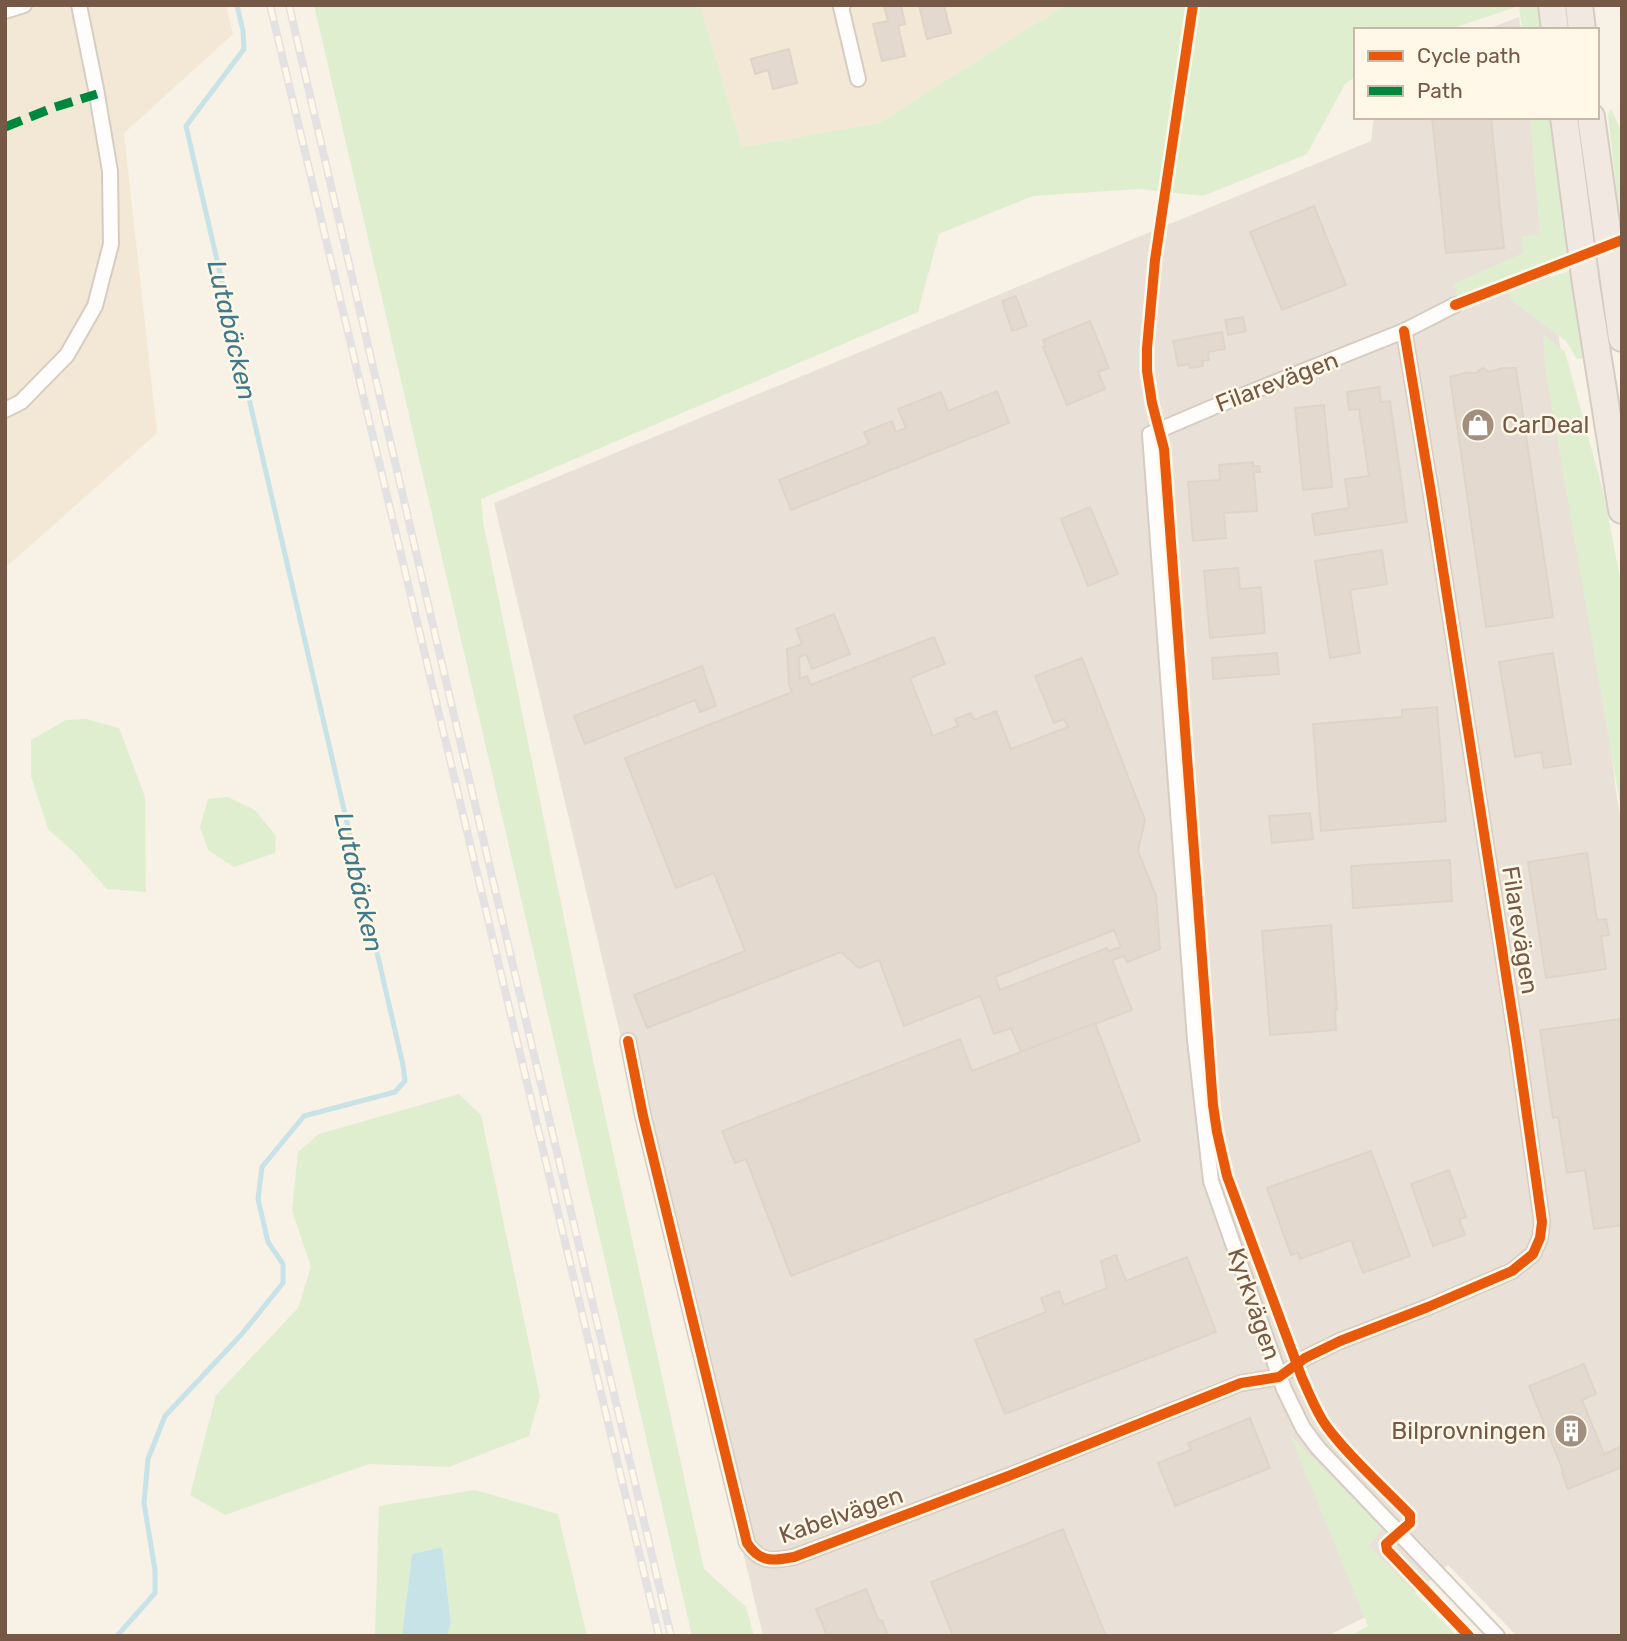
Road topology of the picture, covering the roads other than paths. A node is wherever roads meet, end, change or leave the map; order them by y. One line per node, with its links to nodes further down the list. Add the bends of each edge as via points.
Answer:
1 (24, 5): 6 (street)
2 (79, 5): 15 (street, via 110,171 111,244 95,306 67,355 21,402)
3 (1552, 5): 7 (highway)
4 (1579, 5): 8 (highway)
5 (841, 6): 9 (street)
6 (5, 11)
7 (1555, 28)
8 (1582, 28)
9 (858, 79)
10 (1564, 119): 17 (highway)
11 (1591, 119): 14 (highway)
12 (1455, 304): 13 (street, Filarevägen)
13 (1404, 331): 16 (street, Filarevägen); 19 (street, Filarevägen, via 1542,1222 1533,1254 1512,1271 1328,1347)
14 (1622, 338)
15 (5, 410)
16 (1150, 434): 19 (street, Kyrkvägen, via 1195,1040 1211,1181)
17 (1622, 510)
18 (628, 1041): 19 (street, Kabelvägen, via 747,1542 759,1556 768,1560 794,1557 1241,1383)
19 (1279, 1377): 20 (street, Kyrkvägen, via 1303,1428 1318,1448)
20 (1497, 1636)

